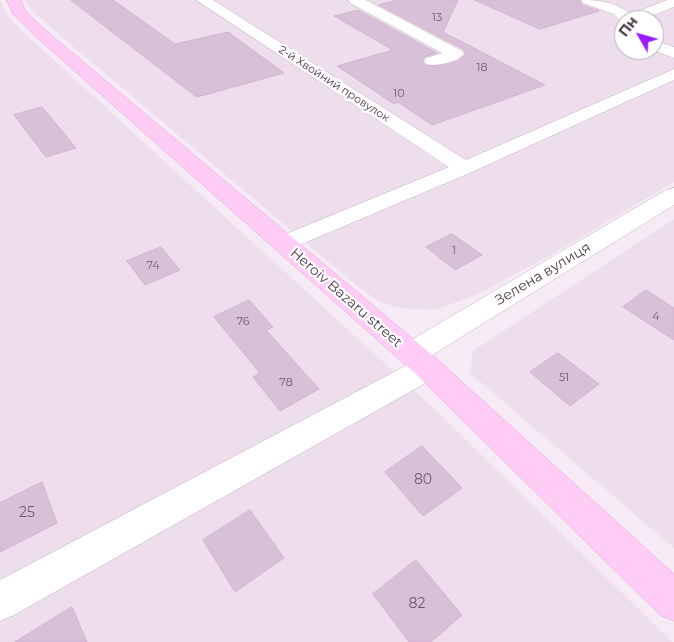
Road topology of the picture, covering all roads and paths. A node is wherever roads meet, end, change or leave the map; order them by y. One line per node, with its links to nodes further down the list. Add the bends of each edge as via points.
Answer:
1 (14, 0): 12 (main road, Heroiv Bazaru street, via 19,12 38,31)
2 (203, 0): 10 (street, 2-й Хвойний провулок)
3 (355, 0): 8 (street, via 456,54)
4 (588, 0): 6 (street)
5 (674, 2): 7 (street)
6 (615, 10)
7 (657, 10)
8 (432, 61)
9 (674, 74): 10 (street)
10 (465, 168): 12 (street)
11 (674, 194): 13 (street, Зелена вулиця)
12 (283, 244): 13 (main road, Heroiv Bazaru street)
13 (420, 361): 14 (street, Зелена вулиця); 15 (main road, Heroiv Bazaru street)
14 (0, 601)
15 (674, 601)

